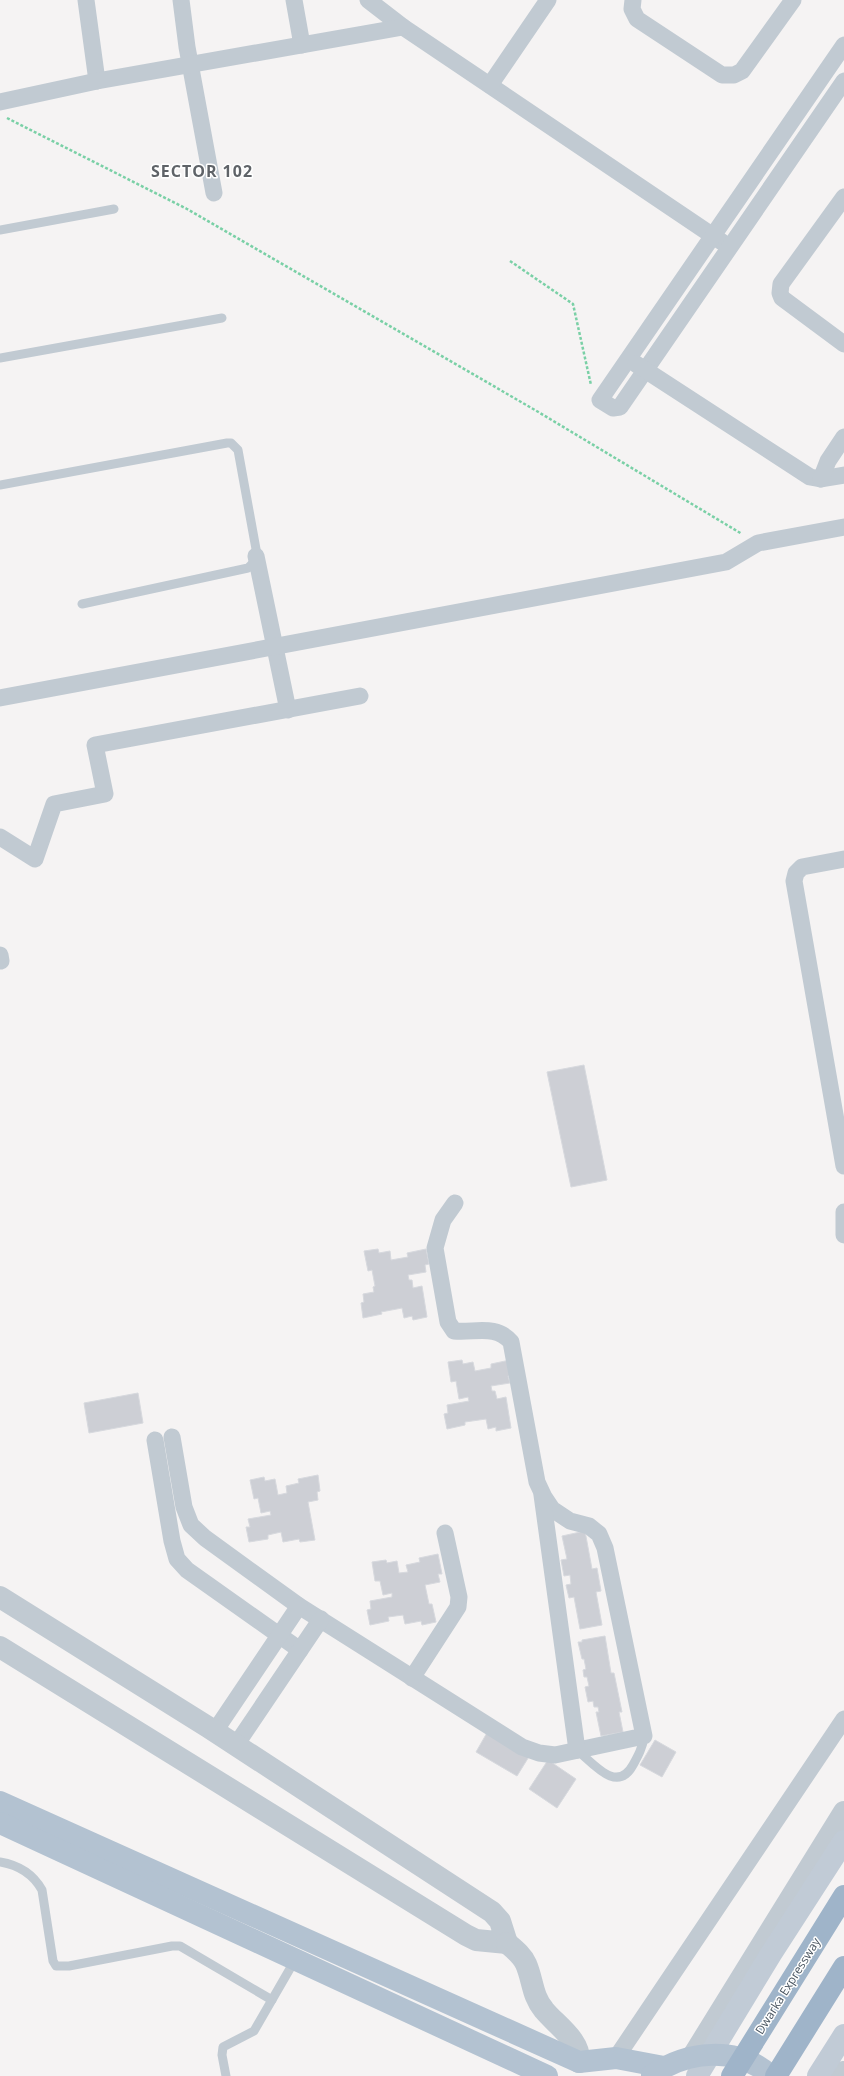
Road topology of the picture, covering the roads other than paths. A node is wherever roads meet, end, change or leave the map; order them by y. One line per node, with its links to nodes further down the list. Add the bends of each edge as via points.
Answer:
1 (86, 0): 12 (street)
2 (182, 0): 11 (street)
3 (294, 0): 9 (street)
4 (368, 0): 8 (street)
5 (548, 0): 14 (street)
6 (633, 0): 7 (street, via 632,9 637,19 722,75 728,75 742,71)
7 (793, 0)
8 (403, 26): 9 (street); 14 (street)
9 (302, 45): 11 (street)
10 (844, 45): 20 (street)
11 (190, 66): 12 (street); 16 (street)
12 (97, 81): 15 (street)
13 (844, 81): 21 (street)
14 (490, 85): 20 (street)
15 (3, 110)
16 (214, 193)
17 (844, 197): 23 (street, via 781,284 780,293 782,298)
18 (114, 209): 19 (lane)
19 (0, 230)
20 (714, 236): 21 (street); 25 (street)
21 (730, 249): 26 (street)
22 (222, 318): 24 (lane)
23 (844, 344)
24 (0, 358)
25 (629, 359): 26 (street); 26 (street, via 600,400 613,408 620,407)
26 (646, 370): 29 (street, via 810,477)
27 (844, 437): 29 (street, via 828,461)
28 (844, 475): 29 (street)
29 (821, 480)
30 (0, 486): 32 (lane, via 231,443 238,450)
31 (844, 528): 34 (street, via 758,543 726,562)
32 (256, 556): 33 (lane, via 248,568); 34 (street)
33 (82, 604)
34 (275, 646): 36 (street); 37 (street)
35 (360, 696): 37 (street)
36 (0, 698)
37 (288, 710): 38 (street, via 95,745 105,794 54,804 35,860)
38 (0, 837)
39 (844, 859): 40 (street, via 802,867 796,873 794,881)
40 (844, 1166)
41 (455, 1203): 44 (street, via 443,1220 435,1248 448,1322 454,1331 490,1330 505,1336 511,1342)
42 (844, 1212): 43 (street)
43 (844, 1235)
44 (542, 1492): 55 (street, via 552,1508 570,1521 589,1526 599,1534 605,1548); 57 (street)
45 (445, 1533): 52 (street, via 459,1596 458,1607)
46 (0, 1597): 54 (street)
47 (299, 1606): 48 (street); 49 (street); 49 (street, via 191,1525 164,1439 172,1541 177,1559 187,1570)
48 (321, 1619): 51 (street); 52 (street)
49 (280, 1635): 51 (street); 54 (street)
50 (0, 1647): 64 (street, via 466,1935 476,1940)
51 (300, 1650): 56 (street)
52 (412, 1678): 57 (street, via 522,1747 555,1755)
53 (844, 1719): 69 (street)
54 (215, 1731): 56 (street)
55 (644, 1736): 57 (street); 57 (lane, via 643,1745 630,1772 619,1779 609,1776)
56 (236, 1745): 64 (street, via 492,1912 500,1921)
57 (577, 1750)
58 (0, 1802): 70 (main road)
59 (844, 1812): 71 (street)
60 (0, 1824): 65 (main road)
61 (844, 1841): 71 (main road)
62 (0, 1862): 67 (lane, via 27,1872 42,1890 53,1961 56,1966 69,1966 180,1946)
63 (844, 1896): 76 (highway, Dwarka Expressway)
64 (507, 1943): 70 (street, via 526,1964 536,1998 544,2010 576,2046)
65 (295, 1960): 67 (lane); 75 (main road)
66 (844, 1967): 78 (highway)
67 (272, 2000): 74 (lane, via 254,2031 223,2047)
68 (844, 2035): 79 (main road)
69 (616, 2058): 70 (main road); 72 (main road)
70 (579, 2062)
71 (695, 2066): 72 (main road); 77 (main road, via 718,2054 743,2059)
72 (658, 2071)
73 (844, 2072): 80 (street)
74 (226, 2076)
75 (548, 2076)
76 (732, 2076)
77 (771, 2076)
78 (776, 2076)
79 (818, 2076)
80 (841, 2076)

